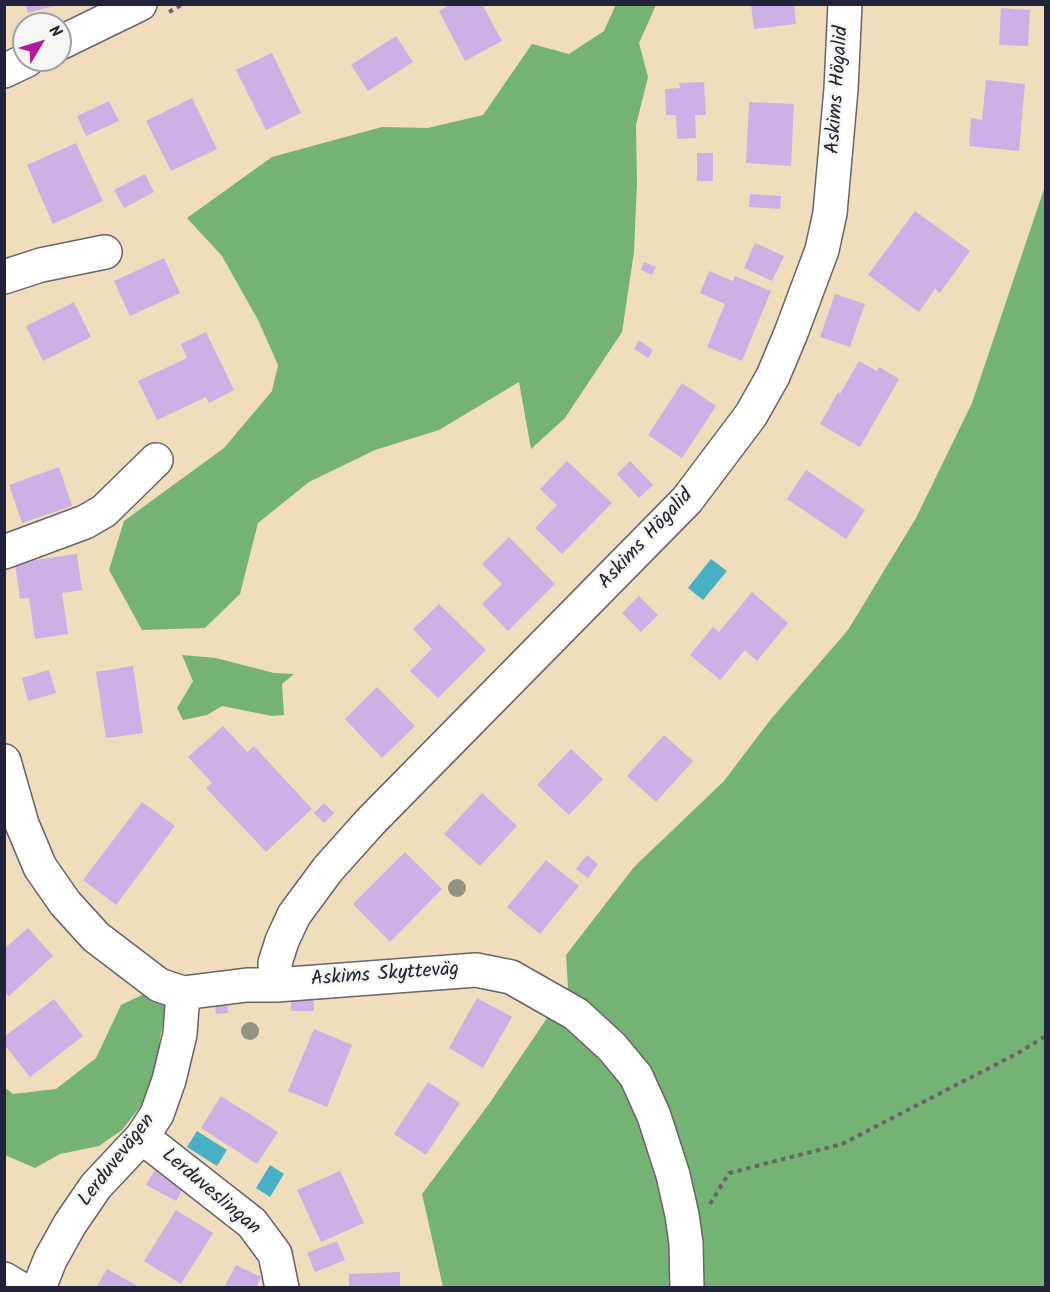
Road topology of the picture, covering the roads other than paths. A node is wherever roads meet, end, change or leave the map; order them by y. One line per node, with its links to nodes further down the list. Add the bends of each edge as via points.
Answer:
1 (140, 4): 3 (street)
2 (845, 4): 9 (street, Askims Högalid, via 830,213 822,250 791,333 751,415 679,509 393,797 328,869 294,915 282,941 275,963)
3 (72, 37)
4 (105, 252): 5 (street)
5 (4, 277)
6 (156, 460): 7 (street, via 104,511)
7 (4, 552)
8 (4, 761): 10 (street, Askims Skytteväg, via 22,824 40,867 65,903 96,937 140,972 159,985)
9 (276, 985): 10 (street, Askims Skytteväg); 16 (street, Askims Skytteväg, via 476,970 511,977 576,1014 636,1076 654,1116 673,1175 686,1242)
10 (183, 993): 11 (street, Lerduvevägen, via 180,1034 169,1080 158,1114)
11 (142, 1137): 14 (street, Lerduvevägen, via 96,1186 50,1260); 15 (street, Lerduveslingan, via 252,1223 275,1254)
12 (4, 1279): 13 (street)
13 (19, 1287)
14 (39, 1287)
15 (282, 1287)
16 (687, 1287)

